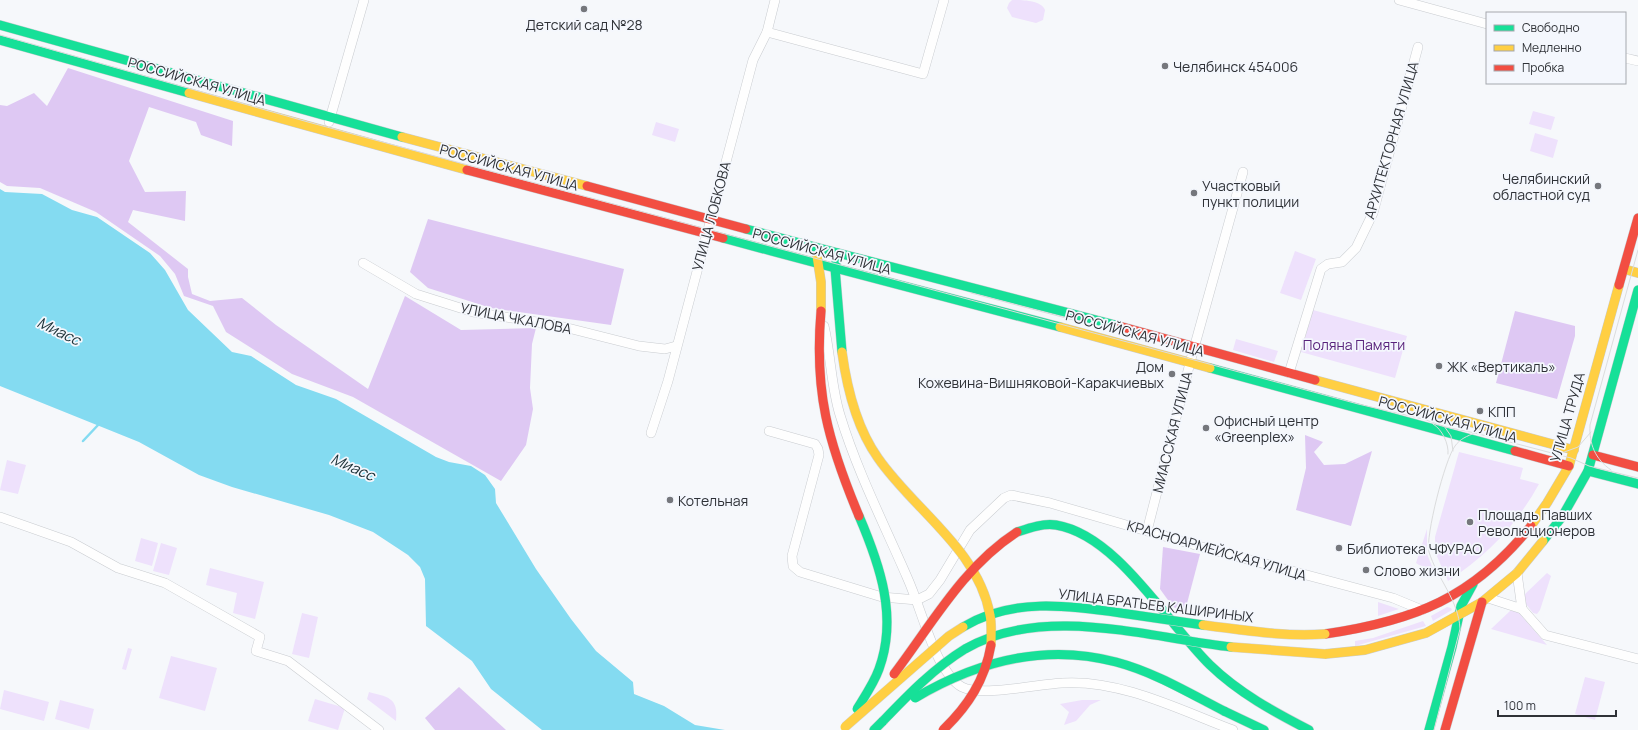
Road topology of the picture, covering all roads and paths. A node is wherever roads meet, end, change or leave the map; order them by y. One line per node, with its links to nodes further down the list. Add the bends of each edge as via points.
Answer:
1 (364, 0): 12 (street)
2 (775, 0): 7 (street, УЛИЦА ЛОБКОВА)
3 (944, 0): 7 (street, via 923,74)
4 (1399, 0): 5 (street)
5 (1486, 24)
6 (0, 25): 12 (main road, РОССИЙСКАЯ УЛИЦА)
7 (767, 32): 18 (street, УЛИЦА ЛОБКОВА, via 753,60)
8 (0, 40): 13 (main road, РОССИЙСКАЯ УЛИЦА)
9 (1418, 47): 34 (street, АРХИТЕКТОРНАЯ УЛИЦА, via 1373,213 1356,248 1342,262 1328,264 1321,270)
10 (1626, 58): 11 (street)
11 (1638, 61)
12 (330, 118): 13 (street); 14 (main road, РОССИЙСКАЯ УЛИЦА)
13 (326, 132): 15 (main road, РОССИЙСКАЯ УЛИЦА)
14 (402, 138): 15 (main road); 18 (main road, РОССИЙСКАЯ УЛИЦА)
15 (398, 152): 19 (main road, РОССИЙСКАЯ УЛИЦА)
16 (1243, 172): 32 (street, МИАССКАЯ УЛИЦА)
17 (1638, 218): 25 (main road, УЛИЦА ТРУДА)
18 (710, 219): 19 (street, УЛИЦА ЛОБКОВА); 20 (main road, РОССИЙСКАЯ УЛИЦА)
19 (706, 234): 23 (main road, РОССИЙСКАЯ УЛИЦА); 31 (street, УЛИЦА ЛОБКОВА)
20 (818, 247): 21 (main road, РОССИЙСКАЯ УЛИЦА); 23 (main road)
21 (838, 253): 24 (main road); 28 (main road, РОССИЙСКАЯ УЛИЦА)
22 (363, 263): 31 (street, УЛИЦА ЧКАЛОВА, via 416,294 473,312 556,325 639,346 665,349)
23 (818, 263): 24 (main road, РОССИЙСКАЯ УЛИЦА); 29 (main road)
24 (835, 268): 30 (main road, РОССИЙСКАЯ УЛИЦА); 59 (main road, bridge, via 849,399 868,441 896,481 968,562 982,586 988,604 991,640 984,673 969,702)
25 (1624, 269): 26 (main road); 37 (main road, УЛИЦА ТРУДА)
26 (1638, 273)
27 (1638, 290): 38 (main road)
28 (1018, 300): 30 (main road); 32 (main road, РОССИЙСКАЯ УЛИЦА)
29 (821, 311): 47 (street, bridge, via 833,388 840,415); 55 (main road, bridge, via 819,377 826,424 842,476 880,569 888,606 888,632 882,662 869,690)
30 (1014, 314): 33 (main road, РОССИЙСКАЯ УЛИЦА)
31 (676, 346): 36 (street, УЛИЦА ЛОБКОВА)
32 (1195, 347): 33 (street, МИАССКАЯ УЛИЦА); 34 (main road, РОССИЙСКАЯ УЛИЦА)
33 (1190, 362): 39 (main road, РОССИЙСКАЯ УЛИЦА, via 1328,402); 44 (street, МИАССКАЯ УЛИЦА)
34 (1289, 373): 37 (main road, РОССИЙСКАЯ УЛИЦА)
35 (769, 431): 47 (street, via 815,444 818,449 819,455 792,556 793,566 800,572 875,595 900,600)
36 (651, 433)
37 (1574, 450): 38 (main road, РОССИЙСКАЯ УЛИЦА); 39 (main road, УЛИЦА ТРУДА)
38 (1593, 455): 40 (main road, РОССИЙСКАЯ УЛИЦА); 41 (main road)
39 (1569, 466): 41 (main road, РОССИЙСКАЯ УЛИЦА); 46 (main road, УЛИЦА ТРУДА, via 1534,520 1496,565)
40 (1638, 467)
41 (1588, 471): 42 (main road, РОССИЙСКАЯ УЛИЦА); 45 (main road, via 1555,527)
42 (1638, 484)
43 (0, 517): 57 (street, via 72,542 118,568 165,583 260,637 256,651 288,660)
44 (1147, 531): 47 (street, КРАСНОАРМЕЙСКАЯ УЛИЦА, via 1050,503 1011,495 1004,498 970,530 940,580 929,594); 50 (street, КРАСНОАРМЕЙСКАЯ УЛИЦА, via 1404,601)
45 (1517, 573): 48 (main road); 49 (street)
46 (1474, 582): 50 (main road, УЛИЦА БРАТЬЕВ КАШИРИНЫХ, via 1450,598); 51 (main road, УЛИЦА ТРУДА, via 1462,600)
47 (917, 600): 60 (street, via 938,658 948,674 962,687 972,690 993,690 1062,683 1100,684)
48 (1485, 600): 49 (street); 51 (main road); 56 (main road)
49 (1522, 609): 52 (street, via 1545,635)
50 (1422, 610): 53 (main road, УЛИЦА БРАТЬЕВ КАШИРИНЫХ, bridge, via 1378,625 1299,636 1070,606 1020,607 970,622 923,657)
51 (1458, 616): 54 (main road, bridge, via 1426,633 1384,645 1325,654 1241,648 1069,626 1033,626 998,635 959,653 935,672); 63 (main road, УЛИЦА ТРУДА)
52 (1638, 660)
53 (873, 701): 55 (main road, УЛИЦА БРАТЬЕВ КАШИРИНЫХ, bridge); 62 (main road, bridge, via 974,567 997,544 1017,532 1032,527 1055,525 1073,529 1091,538 1114,555 1219,673 1272,712)
54 (884, 721): 58 (main road); 61 (main road, bridge, via 925,691 973,669 1015,658 1052,654 1095,657 1133,667)
55 (843, 729)
56 (1446, 729)
57 (379, 730)
58 (874, 730)
59 (943, 730)
60 (1233, 730)
61 (1264, 730)
62 (1308, 730)
63 (1429, 730)

